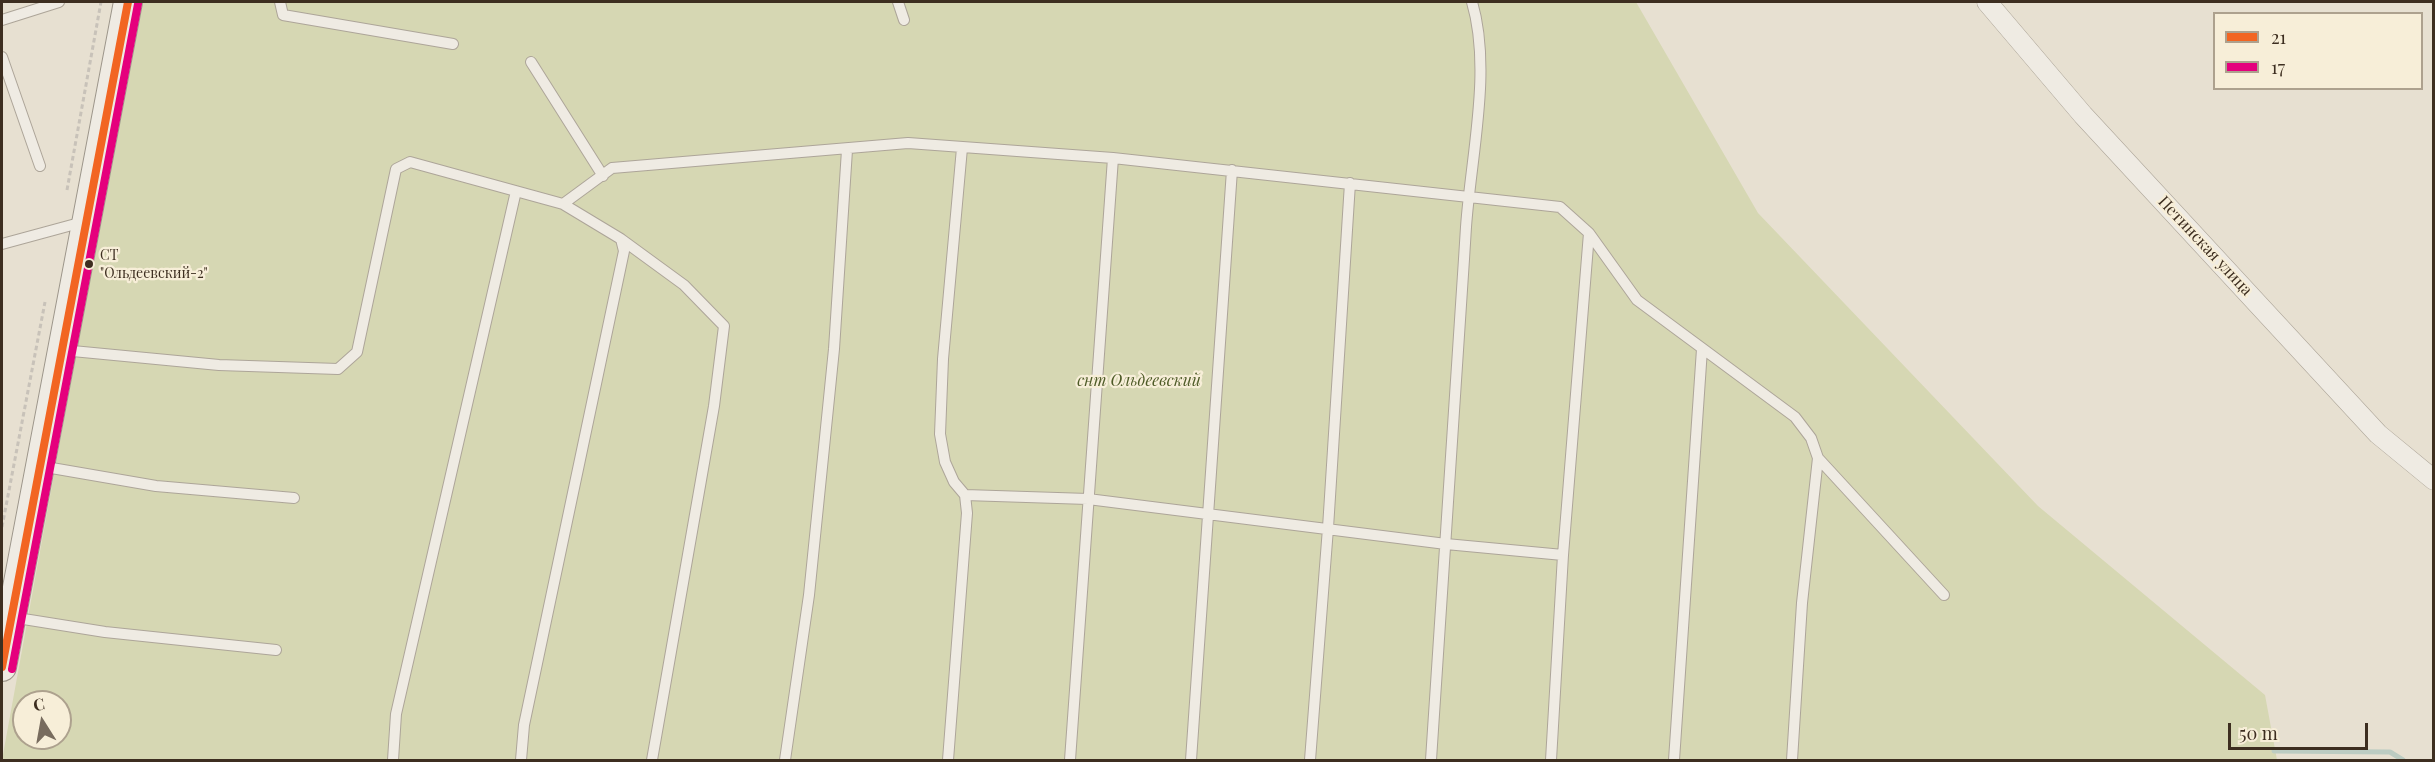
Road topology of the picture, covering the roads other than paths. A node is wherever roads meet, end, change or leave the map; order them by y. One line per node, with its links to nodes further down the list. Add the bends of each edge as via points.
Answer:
1 (59, 2): 7 (lane)
2 (128, 2): 22 (street)
3 (280, 2): 9 (lane, via 284,15)
4 (898, 2): 8 (lane)
5 (1472, 2): 20 (lane, via 1482,66)
6 (1987, 2): 30 (street, Петинская улица, via 2083,115 2378,434)
7 (2, 20)
8 (904, 20)
9 (453, 44)
10 (2, 57): 15 (lane)
11 (531, 62): 17 (lane)
12 (962, 148): 13 (lane, via 908,143); 14 (lane); 31 (lane, via 940,434 945,462)
13 (847, 150): 17 (lane, via 612,168); 45 (lane, via 834,349 809,595)
14 (1113, 158): 16 (lane); 33 (lane)
15 (40, 166)
16 (1232, 170): 18 (lane); 34 (lane)
17 (603, 176): 21 (lane)
18 (1350, 183): 20 (lane); 35 (lane)
19 (516, 192): 21 (lane); 27 (lane, via 410,162 396,169 357,352 338,369 219,365); 42 (lane, via 396,714)
20 (1468, 196): 23 (lane, via 1560,207); 36 (lane)
21 (563, 204): 24 (lane)
22 (86, 222): 25 (lane); 27 (street)
23 (1589, 233): 26 (lane, via 1637,300); 37 (lane)
24 (621, 240): 43 (lane, via 624,251 524,725); 44 (lane, via 684,285 724,326 714,406)
25 (2, 244)
26 (1702, 349): 28 (lane, via 1795,417 1811,438); 52 (lane)
27 (62, 350): 29 (street)
28 (1818, 458): 38 (lane); 53 (lane, via 1802,603)
29 (40, 466): 32 (lane, via 156,486); 39 (street)
30 (2433, 480)
31 (965, 495): 33 (lane); 46 (lane, via 967,513)
32 (294, 498)
33 (1088, 499): 34 (lane); 47 (lane)
34 (1209, 514): 35 (lane); 48 (lane)
35 (1328, 528): 36 (lane); 49 (lane)
36 (1446, 544): 37 (lane); 50 (lane)
37 (1563, 555): 51 (lane)
38 (1944, 595)
39 (11, 617): 40 (lane, via 105,632); 41 (street)
40 (276, 650)
41 (2, 667)
42 (393, 760)
43 (521, 760)
44 (652, 760)
45 (785, 760)
46 (948, 760)
47 (1070, 760)
48 (1191, 760)
49 (1310, 760)
50 (1431, 760)
51 (1551, 760)
52 (1674, 760)
53 (1792, 760)

